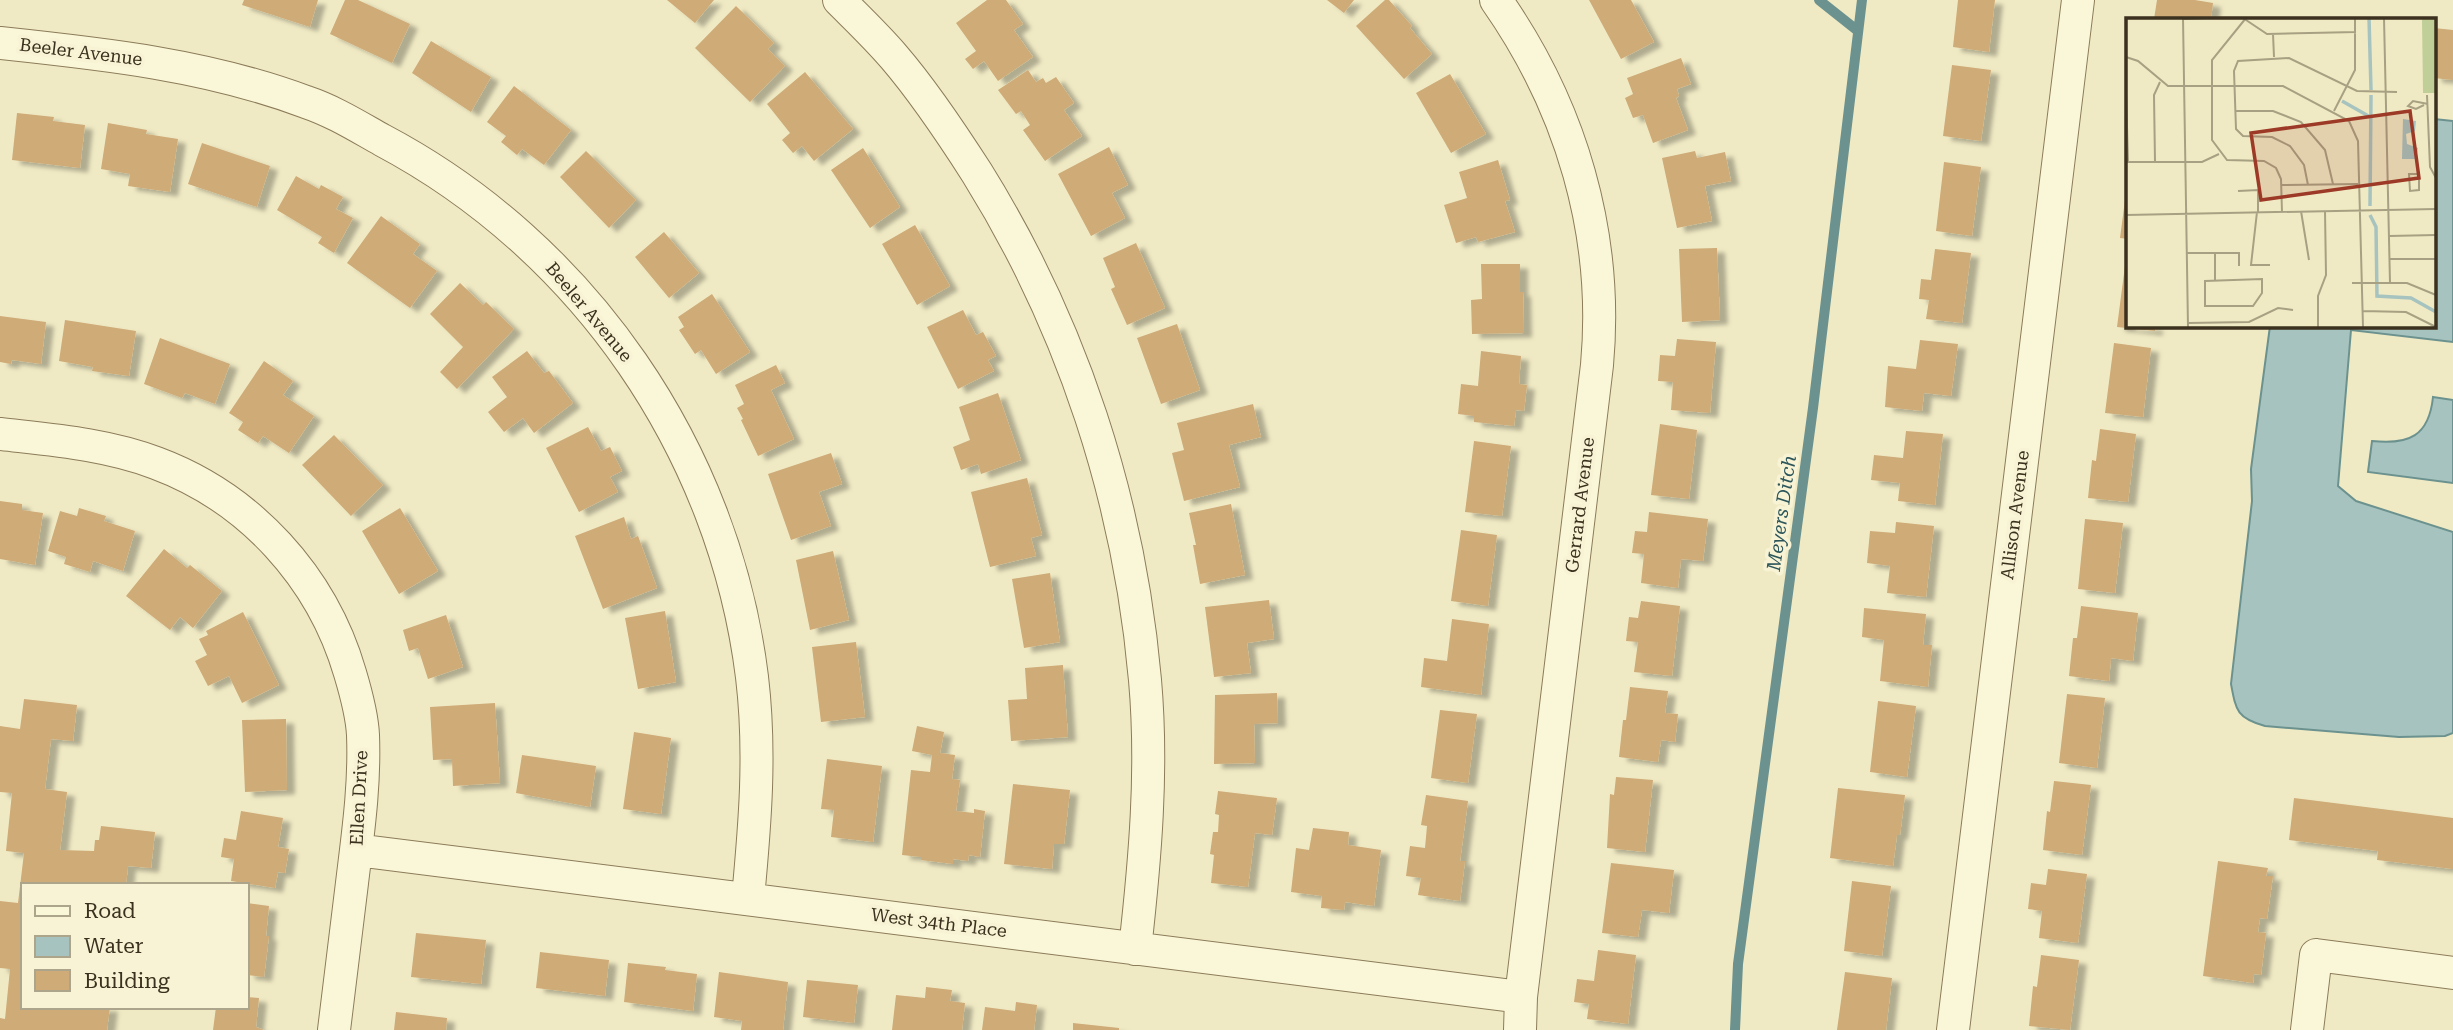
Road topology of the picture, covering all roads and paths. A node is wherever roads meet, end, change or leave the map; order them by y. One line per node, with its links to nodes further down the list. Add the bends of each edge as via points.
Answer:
1 (839, 0): 8 (street, via 895,58 990,192 1045,297 1089,407 1126,542 1146,682 1148,800)
2 (1496, 0): 10 (street, Gerrard Avenue, via 1545,82 1573,148 1594,232 1600,291 1597,365)
3 (2078, 0): 13 (street, Allison Avenue)
4 (0, 43): 7 (street, Beeler Avenue, via 117,55 188,68 310,103 439,173 534,249 574,289 651,389 686,452 708,501 735,587 756,712 757,804)
5 (0, 434): 6 (street, Ellen Drive, via 99,447 158,464 233,503 305,577 334,628 361,716 363,790)
6 (356, 850): 7 (street, West 34th Place); 11 (street, Ellen Drive)
7 (748, 898): 8 (street, West 34th Place)
8 (1135, 949): 10 (street, West 34th Place)
9 (2453, 973): 14 (street, via 2316,955)
10 (1521, 997): 12 (street, Gerrard Avenue)
11 (334, 1030)
12 (1520, 1030)
13 (1953, 1030)
14 (2307, 1030)

